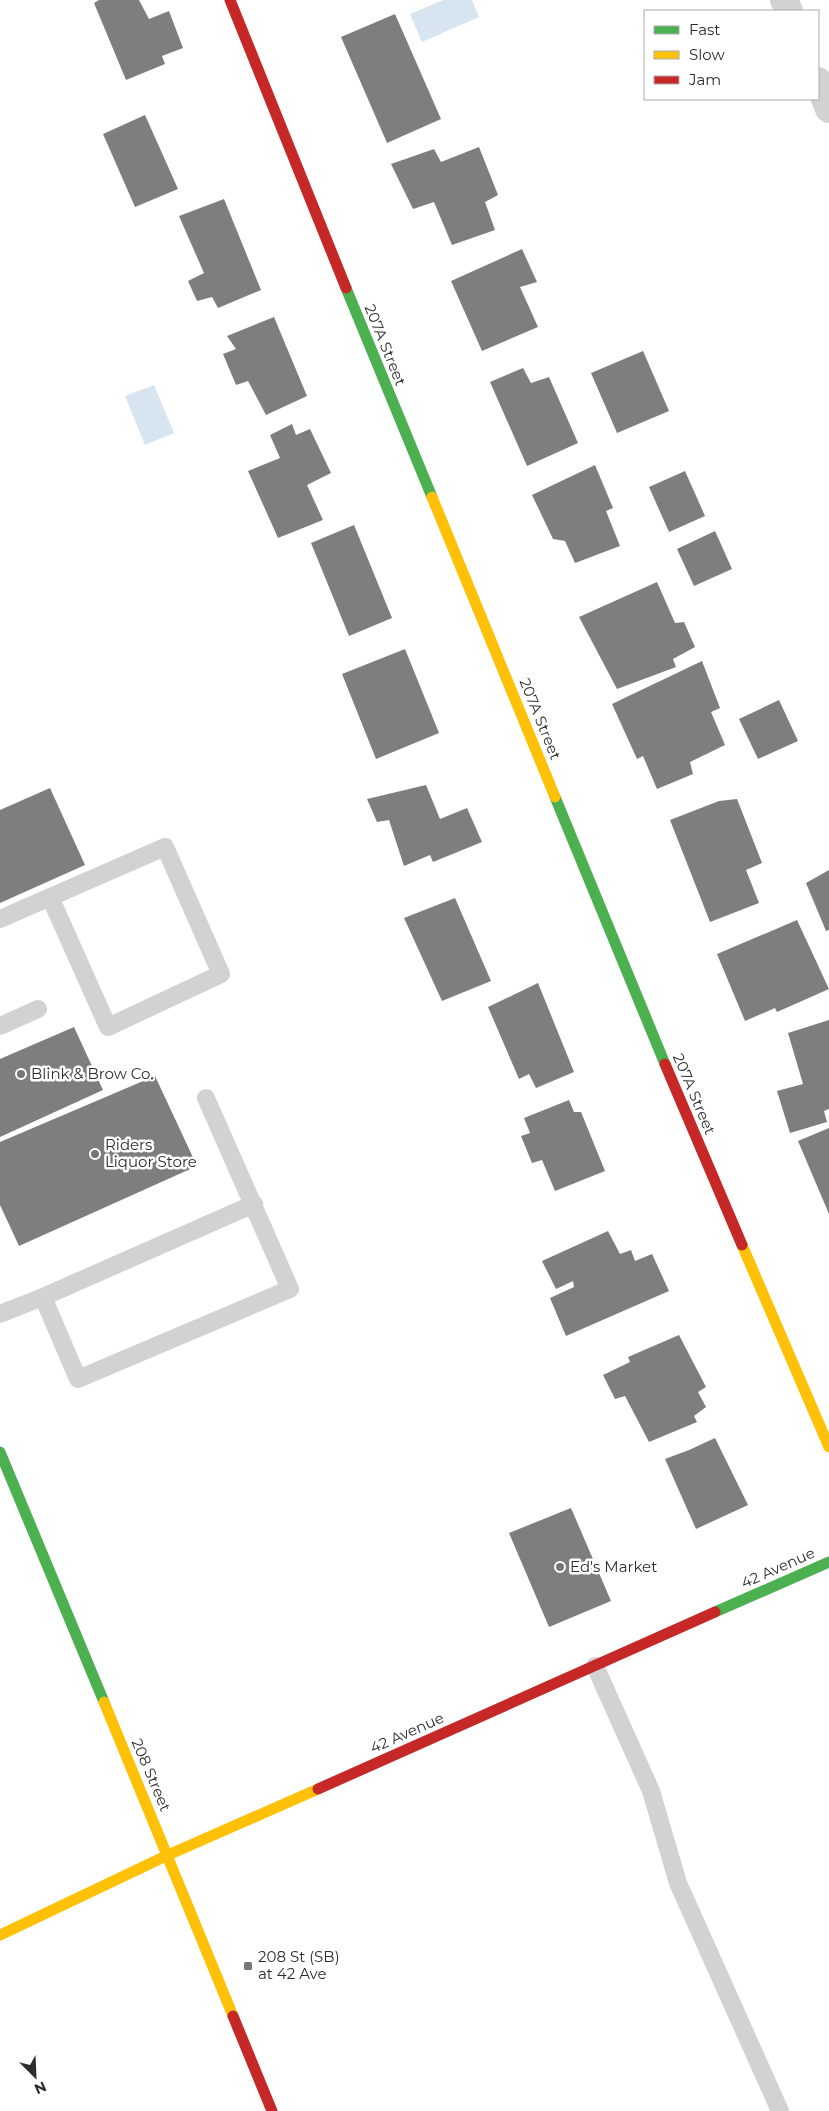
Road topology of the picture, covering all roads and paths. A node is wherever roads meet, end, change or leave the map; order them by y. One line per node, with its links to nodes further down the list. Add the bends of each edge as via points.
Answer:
1 (230, 0): 12 (street, 207A Street, via 688,1119)
2 (819, 84): 3 (street)
3 (829, 109)
4 (50, 897): 4 (lane, via 108,1027 221,974 165,847); 5 (lane)
5 (0, 919)
6 (38, 1009): 7 (lane)
7 (0, 1026)
8 (206, 1098): 9 (lane)
9 (254, 1204): 10 (lane); 10 (lane, via 290,1289 78,1379)
10 (42, 1297): 11 (lane)
11 (0, 1314)
12 (829, 1447)
13 (0, 1452): 16 (street, 208 Street)
14 (829, 1562): 15 (street, 42 Avenue)
15 (595, 1666): 16 (street, 42 Avenue); 19 (lane, via 651,1791 678,1882)
16 (168, 1855): 17 (street, 42 Avenue); 18 (street, 208 Street)
17 (0, 1935)
18 (272, 2111)
19 (780, 2111)

